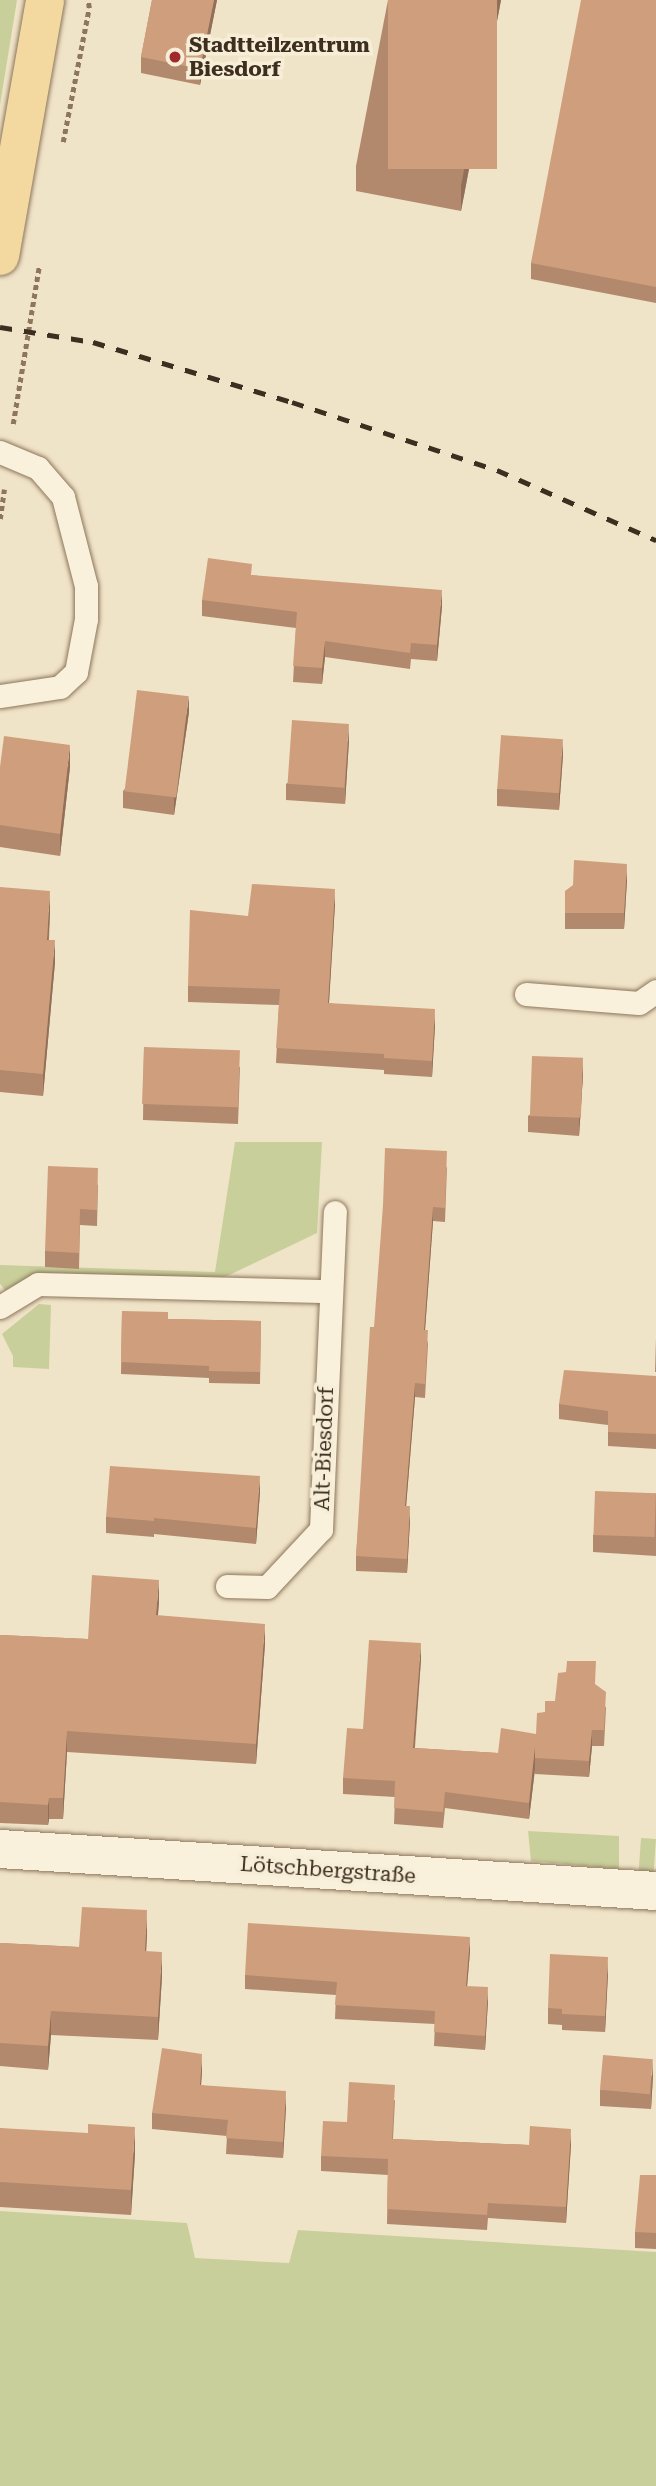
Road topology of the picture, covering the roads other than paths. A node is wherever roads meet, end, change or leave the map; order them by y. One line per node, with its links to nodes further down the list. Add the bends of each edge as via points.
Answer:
1 (46, 0): 2 (main road)
2 (0, 256)
3 (0, 453): 4 (lane, via 38,468 63,497 86,586 86,618 76,672 60,687)
4 (0, 696)
5 (656, 991): 6 (lane, via 639,1003)
6 (526, 994)
7 (335, 1212): 8 (lane, Alt-Biesdorf)
8 (331, 1291): 9 (lane, via 38,1284); 10 (lane, Alt-Biesdorf, via 321,1529 267,1587)
9 (0, 1307)
10 (227, 1586)
11 (0, 1849): 12 (street, Lötschbergstraße)
12 (656, 1891)

